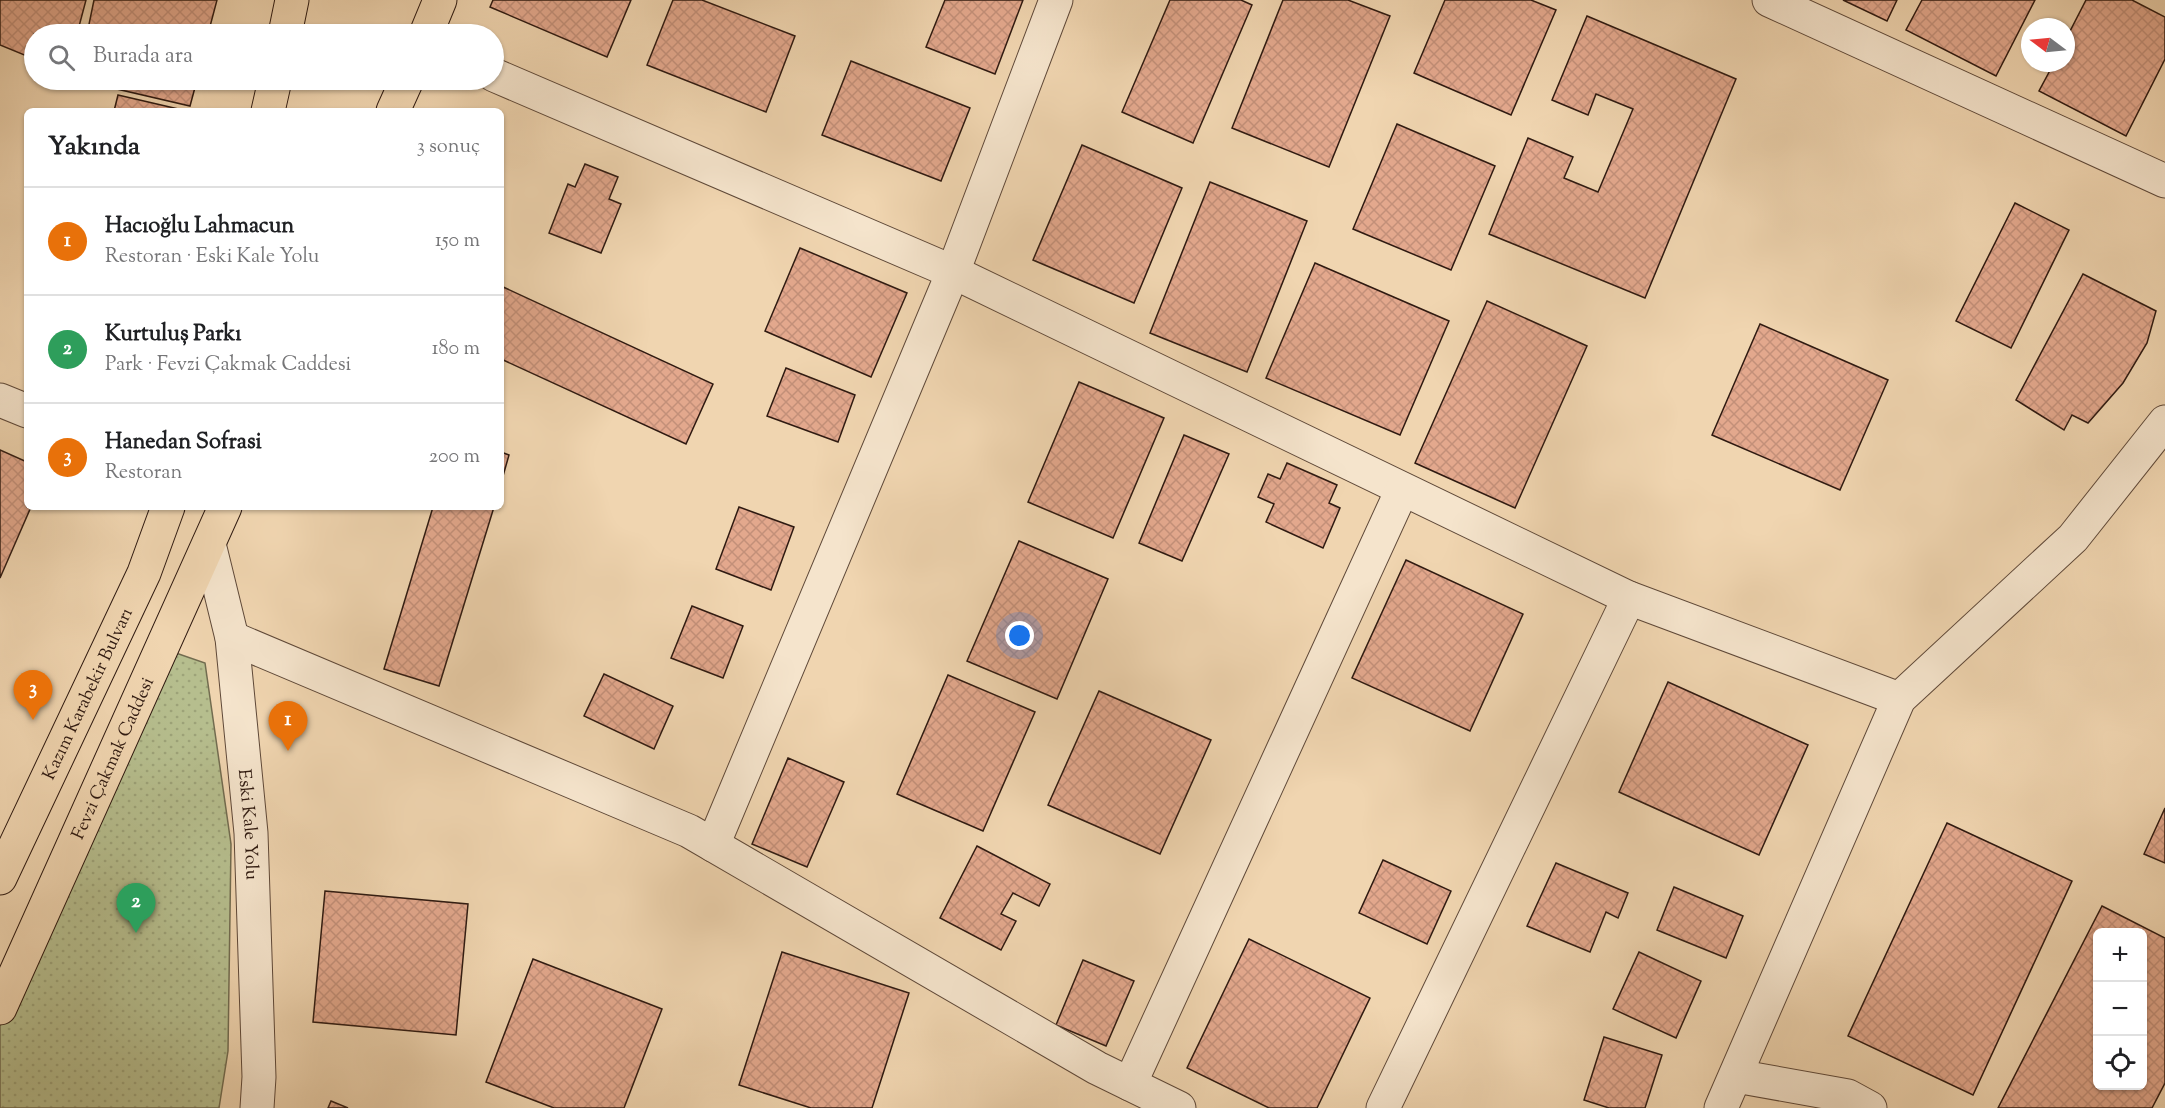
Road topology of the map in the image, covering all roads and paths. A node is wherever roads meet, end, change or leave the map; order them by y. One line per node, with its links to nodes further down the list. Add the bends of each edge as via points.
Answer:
1 (292, 0): 5 (main road)
2 (440, 0): 6 (main road)
3 (1056, 0): 13 (street)
4 (1769, 0): 12 (street)
5 (287, 24)
6 (430, 24)
7 (504, 79): 13 (street)
8 (273, 90): 10 (main road)
9 (402, 90): 11 (main road)
10 (269, 108)
11 (394, 108)
12 (2165, 181)
13 (953, 272): 17 (street); 24 (street)
14 (0, 400): 15 (street)
15 (24, 410)
16 (2165, 422): 23 (street, via 2073,538)
17 (1402, 490): 21 (street); 28 (street)
18 (167, 510): 25 (main road, Kazım Karabekir Bulvarı, via 144,573)
19 (224, 510): 20 (main road, Fevzi Çakmak Caddesi)
20 (209, 544): 22 (street, Eski Kale Yolu); 26 (main road, Fevzi Çakmak Caddesi)
21 (1629, 598): 23 (street); 31 (street)
22 (232, 638): 24 (street, via 689,831); 29 (street, Eski Kale Yolu, via 251,833)
23 (1899, 699): 27 (street)
24 (713, 845): 28 (street)
25 (0, 878)
26 (0, 1008)
27 (1736, 1076): 32 (street); 33 (street, via 1848,1096)
28 (1130, 1084): 30 (street)
29 (257, 1108)
30 (1179, 1108)
31 (1383, 1108)
32 (1720, 1108)
33 (1870, 1108)

